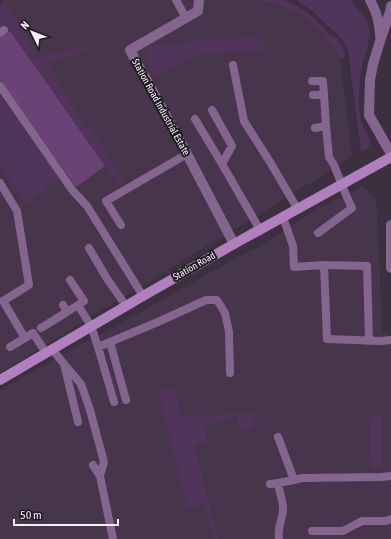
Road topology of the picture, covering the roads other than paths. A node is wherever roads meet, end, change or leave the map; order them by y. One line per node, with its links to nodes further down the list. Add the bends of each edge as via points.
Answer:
1 (176, 0): 5 (lane)
2 (199, 0): 5 (street, Station Road Industrial Estate, via 198,11)
3 (370, 0): 6 (street, via 378,19)
4 (391, 6): 6 (street)
5 (186, 18): 16 (street, Station Road Industrial Estate, via 130,50)
6 (380, 38): 17 (street, via 372,69 368,115)
7 (233, 65): 21 (lane, via 244,121)
8 (312, 82): 11 (lane, via 323,80)
9 (0, 86): 32 (lane, via 73,191 87,206)
10 (313, 95): 11 (lane)
11 (324, 95): 14 (lane)
12 (212, 110): 18 (lane, via 232,146)
13 (195, 119): 18 (lane)
14 (326, 126): 15 (lane); 20 (lane, via 328,157)
15 (315, 128)
16 (187, 154): 23 (lane, via 106,201); 27 (street, Station Road Industrial Estate)
17 (391, 155): 20 (street, Station Road)
18 (222, 164): 25 (lane)
19 (0, 183): 33 (lane, via 17,211 29,286)
20 (341, 184): 21 (street, Station Road); 26 (lane, via 352,208)
21 (297, 208): 22 (street, Station Road)
22 (283, 217): 25 (street, Station Road); 29 (lane, via 293,246 294,267)
23 (121, 225)
24 (391, 225): 30 (street)
25 (260, 230): 27 (street, Station Road)
26 (318, 233)
27 (234, 244): 32 (street, Station Road)
28 (89, 248): 35 (lane)
29 (324, 265): 40 (lane, via 327,339); 40 (lane, via 367,266)
30 (391, 268)
31 (70, 280): 34 (lane, via 84,301)
32 (143, 296): 35 (street, Station Road)
33 (1, 299): 38 (lane)
34 (78, 305): 36 (lane); 37 (lane, via 65,308 38,325)
35 (126, 306): 36 (street, Station Road)
36 (91, 326): 43 (lane); 44 (street, Station Road)
37 (33, 333): 38 (lane); 44 (lane)
38 (25, 338): 42 (lane)
39 (391, 340): 40 (lane)
40 (369, 341)
41 (110, 342): 43 (lane); 46 (lane, via 206,300 217,300 229,332); 48 (lane)
42 (10, 347)
43 (98, 347): 49 (lane)
44 (49, 351): 45 (lane); 47 (street, Station Road)
45 (64, 364): 50 (lane); 53 (lane, via 81,384 90,410 104,462)
46 (230, 373)
47 (0, 380)
48 (126, 400)
49 (114, 402)
50 (78, 422)
51 (278, 437): 55 (lane)
52 (93, 466): 53 (lane)
53 (100, 476): 58 (lane)
54 (391, 476): 55 (lane)
55 (294, 480): 59 (lane, via 274,483 283,510)
56 (391, 519): 57 (lane, via 386,522 362,521 343,531)
57 (312, 531)
58 (113, 539)
59 (279, 539)

